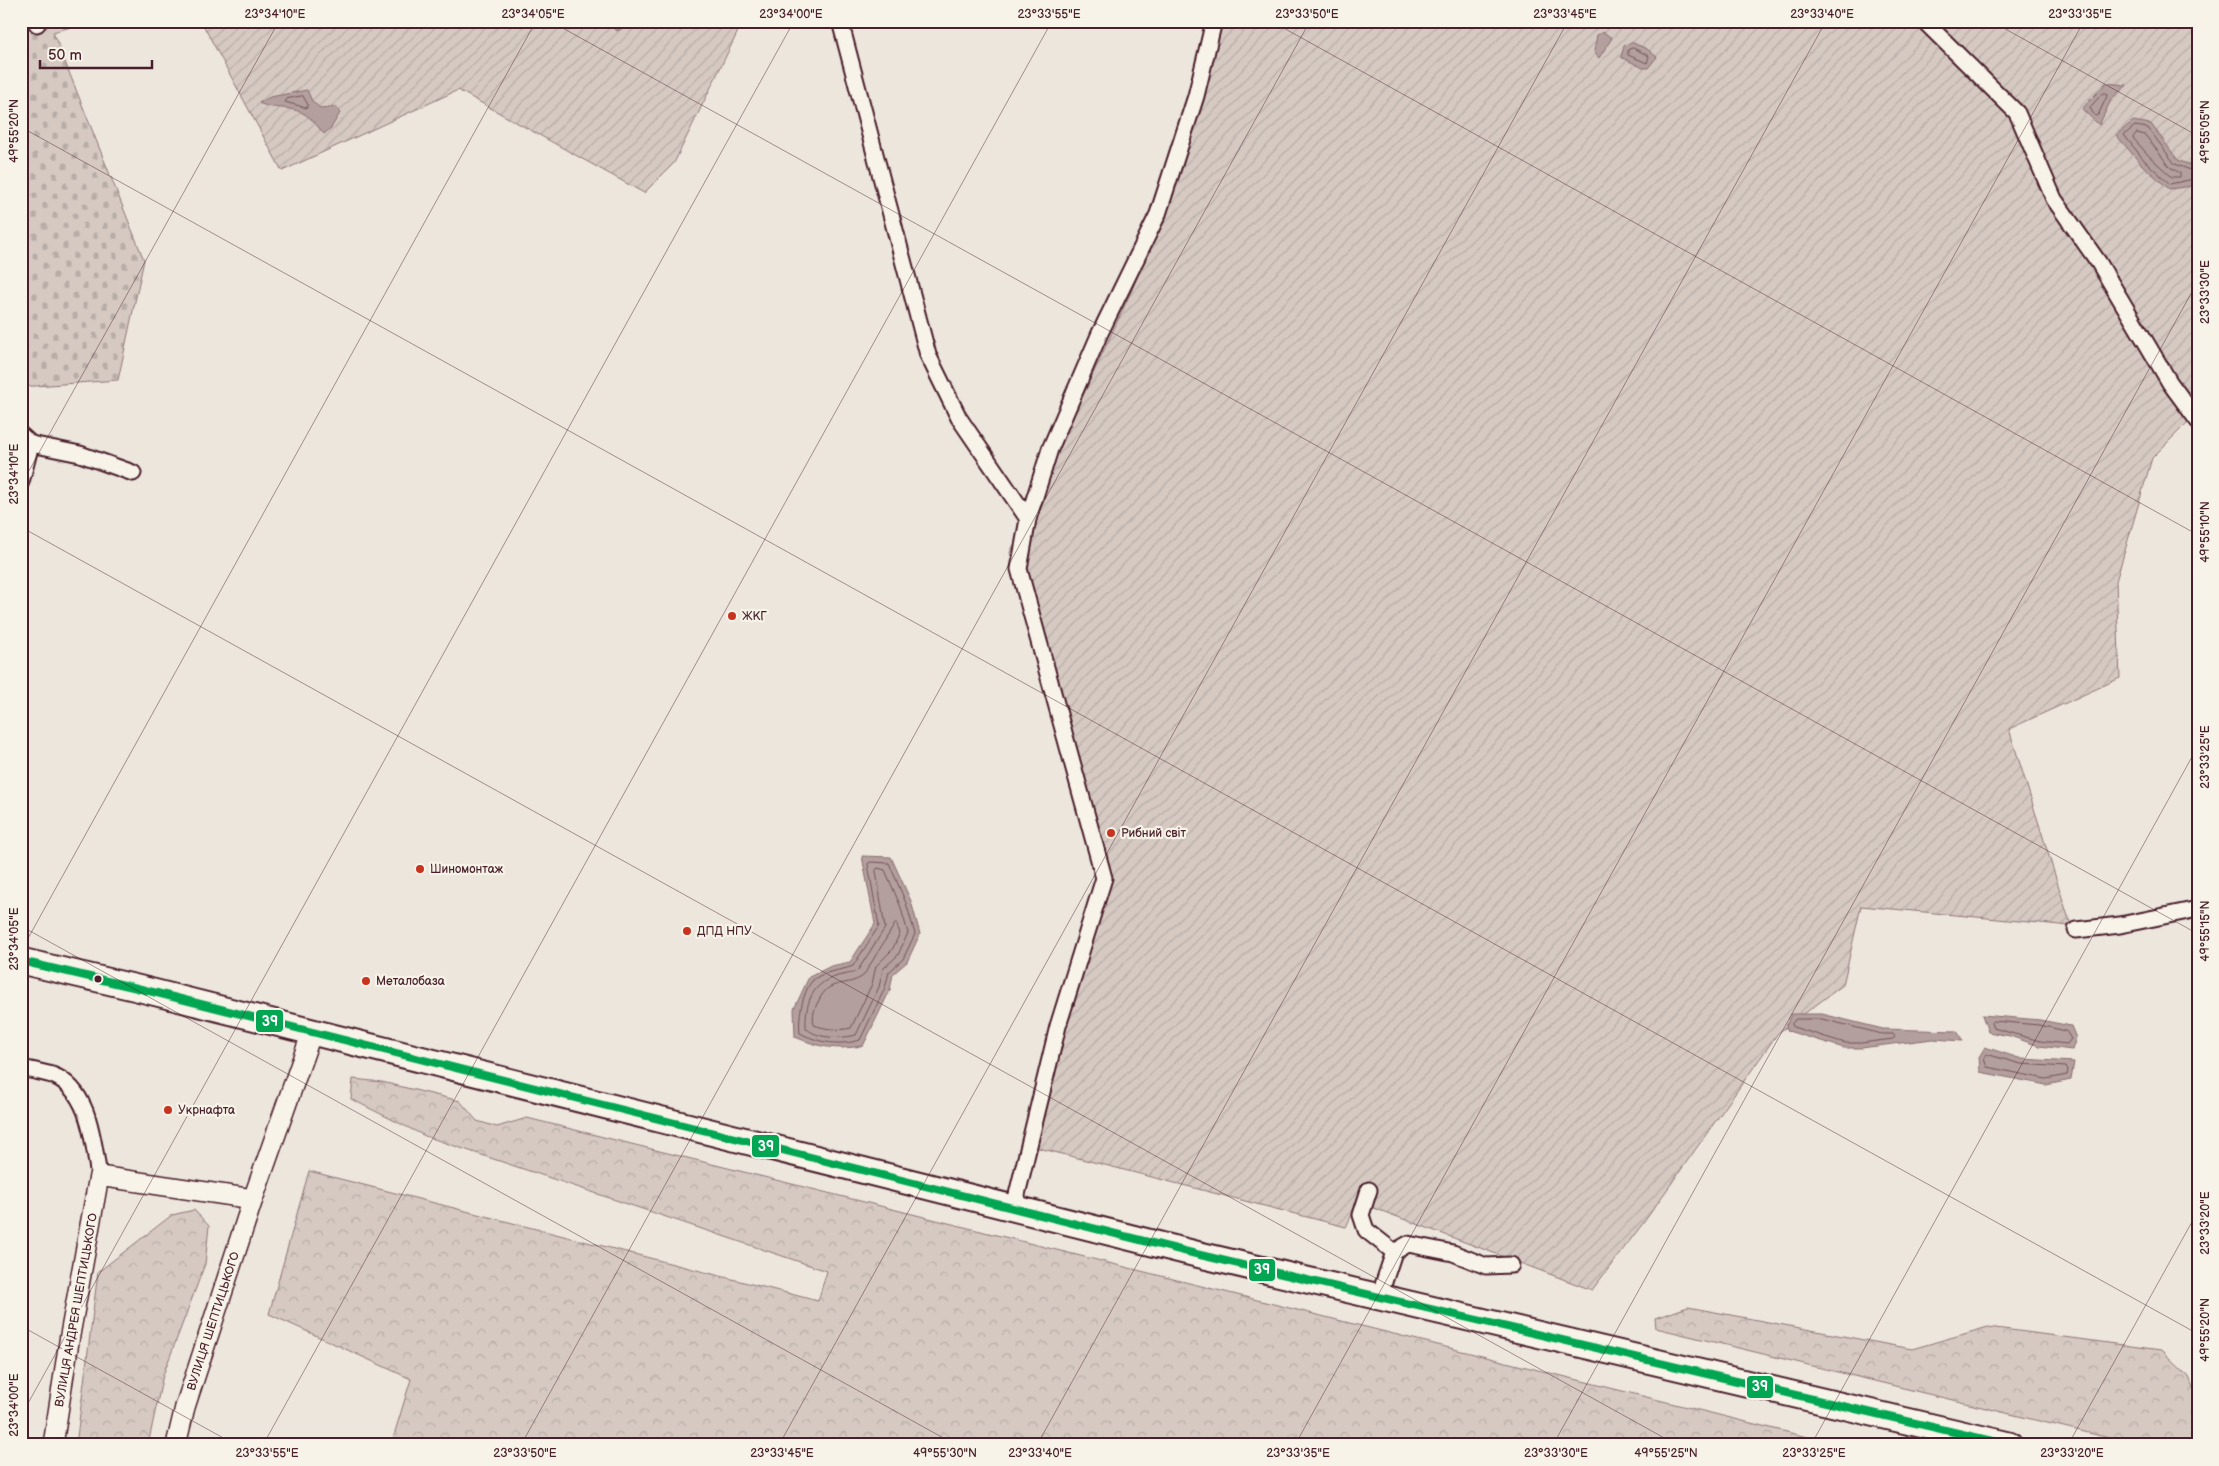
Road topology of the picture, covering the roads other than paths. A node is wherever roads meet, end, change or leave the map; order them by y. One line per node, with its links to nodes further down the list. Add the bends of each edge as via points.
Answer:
1 (840, 21): 8 (street, via 928,355 959,418)
2 (1214, 21): 8 (street, via 1196,96 1158,214 1100,333 1050,449)
3 (1924, 21): 4 (street, via 2016,113 2054,199 2099,263 2170,383)
4 (2198, 421)
5 (26, 440): 6 (street); 7 (street)
6 (133, 472)
7 (21, 482)
8 (1028, 519): 17 (street, via 1019,569 1104,878 1058,1026)
9 (2198, 909): 10 (street, via 2120,925)
10 (2076, 930)
11 (21, 961): 12 (highway)
12 (312, 1032): 16 (street, ВУЛИЦЯ ШЕПТИЦЬКОГО); 17 (highway)
13 (21, 1068): 14 (street, via 53,1076 77,1093 91,1129)
14 (100, 1176): 16 (street); 21 (street, ВУЛИЦЯ АНДРЕЯ ШЕПТИЦЬКОГО, via 68,1343)
15 (1369, 1190): 18 (street, via 1361,1215 1366,1230)
16 (254, 1199): 22 (street, ВУЛИЦЯ ШЕПТИЦЬКОГО, via 185,1407)
17 (1014, 1207): 20 (highway)
18 (1394, 1252): 19 (street, via 1408,1244 1453,1253 1486,1266); 20 (street)
19 (1511, 1265)
20 (1379, 1297): 23 (highway)
21 (54, 1445)
22 (176, 1445)
23 (2009, 1445)

